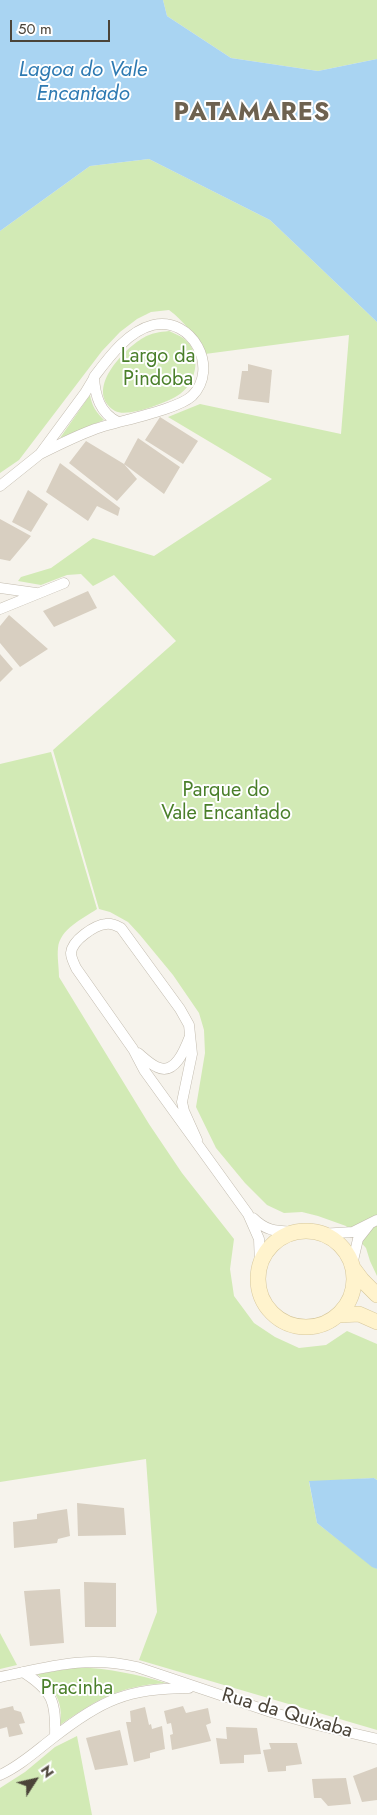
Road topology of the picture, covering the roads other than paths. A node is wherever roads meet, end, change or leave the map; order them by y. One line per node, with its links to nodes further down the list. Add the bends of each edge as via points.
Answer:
1 (94, 377): 2 (street, via 103,410); 2 (street, via 120,346 151,326 173,325 184,330 200,349 203,373 192,396 168,408); 3 (street)
2 (118, 422): 3 (street, via 94,429)
3 (40, 454): 4 (street)
4 (0, 486)
5 (64, 583): 7 (street)
6 (0, 588): 7 (street)
7 (37, 593): 8 (street)
8 (0, 610)
9 (191, 1034): 10 (street, via 181,1058 167,1068 159,1068); 10 (street, via 185,1017 129,937 121,928 107,924 79,939 71,952 72,960); 11 (street, via 192,1054 182,1102)
10 (133, 1049): 11 (street, via 144,1070)
11 (197, 1140): 12 (street)
12 (248, 1214): 14 (street, via 265,1228); 16 (street, via 259,1238)
13 (373, 1222): 15 (street, via 345,1233); 17 (street, via 358,1239)
14 (296, 1232): 15 (street); 16 (street, via 270,1247)
15 (320, 1234): 17 (street, via 340,1245)
16 (260, 1264): 19 (street, via 259,1290 263,1302 280,1320 304,1328 323,1324)
17 (352, 1266): 18 (street); 19 (street, via 352,1293)
18 (377, 1295)
19 (339, 1315): 20 (street, via 359,1314)
20 (377, 1322)
21 (24, 1672): 22 (street, Rua da Quixaba); 23 (street, Rua da Quixaba, via 73,1662 106,1662 137,1667); 24 (street, via 48,1693 54,1706)
22 (0, 1677)
23 (198, 1688): 24 (street, Rua da Quixaba, via 137,1691 97,1706); 25 (street, Rua da Quixaba, via 317,1725)
24 (55, 1736): 26 (street, Rua da Quixaba)
25 (377, 1739)
26 (0, 1775)

